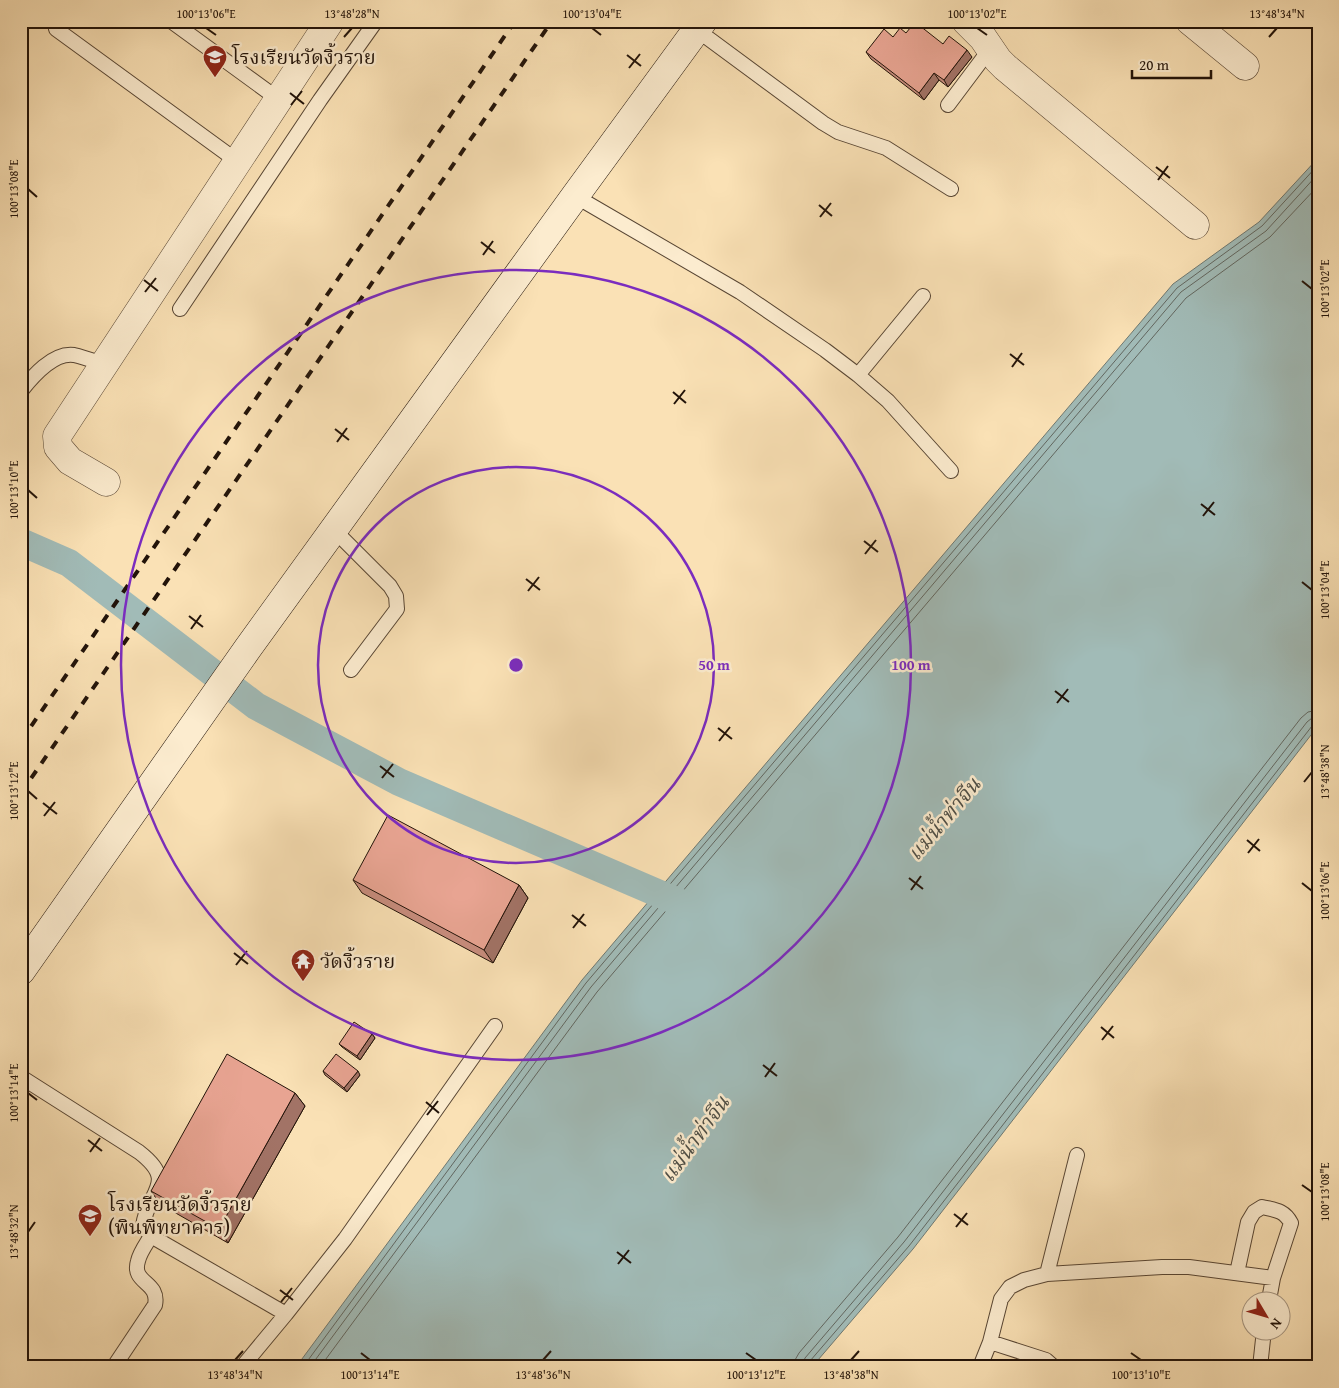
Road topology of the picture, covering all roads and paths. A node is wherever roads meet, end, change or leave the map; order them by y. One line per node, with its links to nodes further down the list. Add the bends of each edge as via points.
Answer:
1 (171, 21): 10 (lane)
2 (330, 21): 10 (street)
3 (376, 21): 17 (lane)
4 (966, 21): 8 (street)
5 (1190, 21): 9 (street)
6 (700, 25): 13 (lane, via 829,128 886,148); 14 (street)
7 (56, 28): 12 (lane)
8 (990, 50): 11 (lane); 15 (street)
9 (1245, 66)
10 (278, 99): 12 (street)
11 (948, 104)
12 (237, 161): 18 (street)
13 (951, 189)
14 (575, 196): 19 (lane, via 740,292); 23 (street)
15 (1195, 225)
16 (923, 296): 19 (lane)
17 (180, 310)
18 (103, 364): 20 (lane, via 72,354 54,359 37,372); 22 (street, via 57,436 58,447 70,461)
19 (858, 375): 21 (lane, via 888,401)
20 (21, 391)
21 (951, 471)
22 (106, 482)
23 (334, 530): 24 (lane, via 396,596 397,609); 25 (street)
24 (351, 670)
25 (21, 971)
26 (495, 1026): 34 (lane, via 345,1239)
27 (21, 1077): 29 (lane, via 153,1163 160,1176 144,1215 143,1226)
28 (1077, 1155): 30 (lane)
29 (150, 1236): 34 (lane); 37 (lane, via 138,1260 137,1271 157,1297 155,1305)
30 (1047, 1274): 31 (lane, via 1162,1267 1189,1267); 36 (lane, via 1010,1287 1001,1298)
31 (1237, 1274): 32 (lane); 32 (lane, via 1248,1222 1262,1207 1282,1212 1291,1223)
32 (1273, 1278): 33 (lane)
33 (1271, 1290)
34 (286, 1314): 38 (lane)
35 (1263, 1340): 41 (lane)
36 (990, 1342): 39 (lane); 40 (lane, via 1046,1360)
37 (115, 1365)
38 (242, 1367)
39 (980, 1367)
40 (1054, 1367)
41 (1260, 1367)

